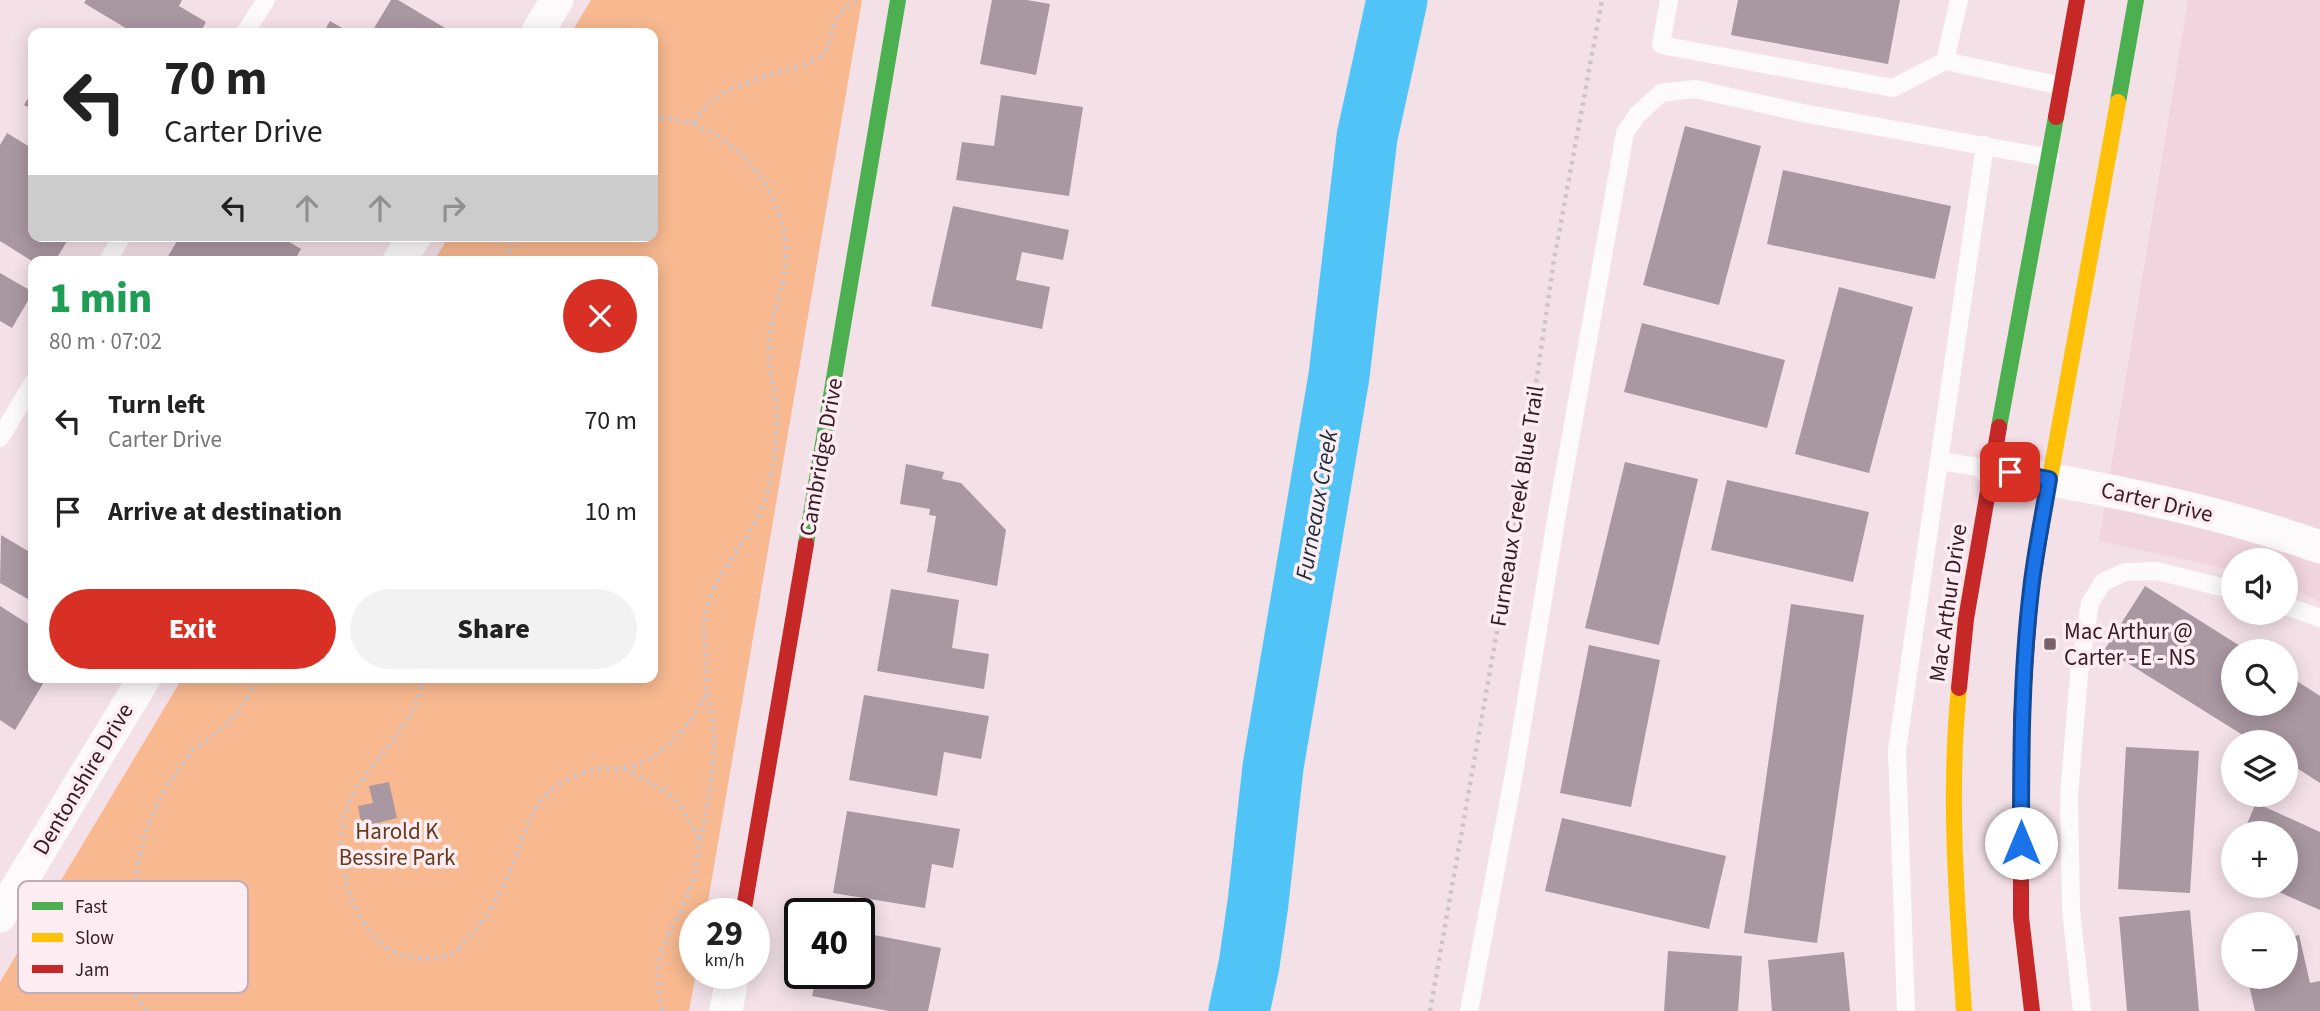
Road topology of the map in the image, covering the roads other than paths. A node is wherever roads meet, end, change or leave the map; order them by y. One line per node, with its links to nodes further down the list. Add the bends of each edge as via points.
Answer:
1 (265, 0): 8 (lane)
2 (557, 0): 9 (street)
3 (898, 0): 26 (street, Cambridge Drive)
4 (1669, 0): 10 (lane, via 1661,45 1893,88)
5 (1959, 0): 10 (lane)
6 (2077, 0): 11 (street, Mac Arthur Drive)
7 (2136, 0): 18 (street)
8 (248, 28)
9 (540, 28)
10 (1945, 61): 11 (lane)
11 (2062, 86): 13 (street, Mac Arthur Drive)
12 (1985, 145): 13 (lane); 16 (lane); 30 (lane, via 1695,89 1661,93 1625,133)
13 (2050, 158): 17 (street, Mac Arthur Drive)
14 (28, 391): 15 (lane)
15 (0, 438)
16 (1939, 461): 17 (lane); 31 (lane, via 1896,750)
17 (1991, 469): 18 (street, Carter Drive); 32 (street, Mac Arthur Drive, via 1965,619 1953,744 1954,862)
18 (2049, 479): 19 (street, Carter Drive, via 2115,491); 33 (street, via 2031,590 2021,719 2021,917)
19 (2320, 547)
20 (2221, 587): 34 (lane, via 2157,571 2125,572 2103,582 2090,603 2069,795 2071,909)
21 (2298, 610): 22 (lane)
22 (2320, 618)
23 (141, 683): 24 (street, Dentonshire Drive)
24 (21, 881)
25 (18, 886): 27 (street, Dentonshire Drive)
26 (746, 898)
27 (0, 916)
28 (730, 989): 29 (street)
29 (726, 1011)
30 (1469, 1011)
31 (1906, 1011)
32 (1965, 1011)
33 (2032, 1011)
34 (2082, 1011)

